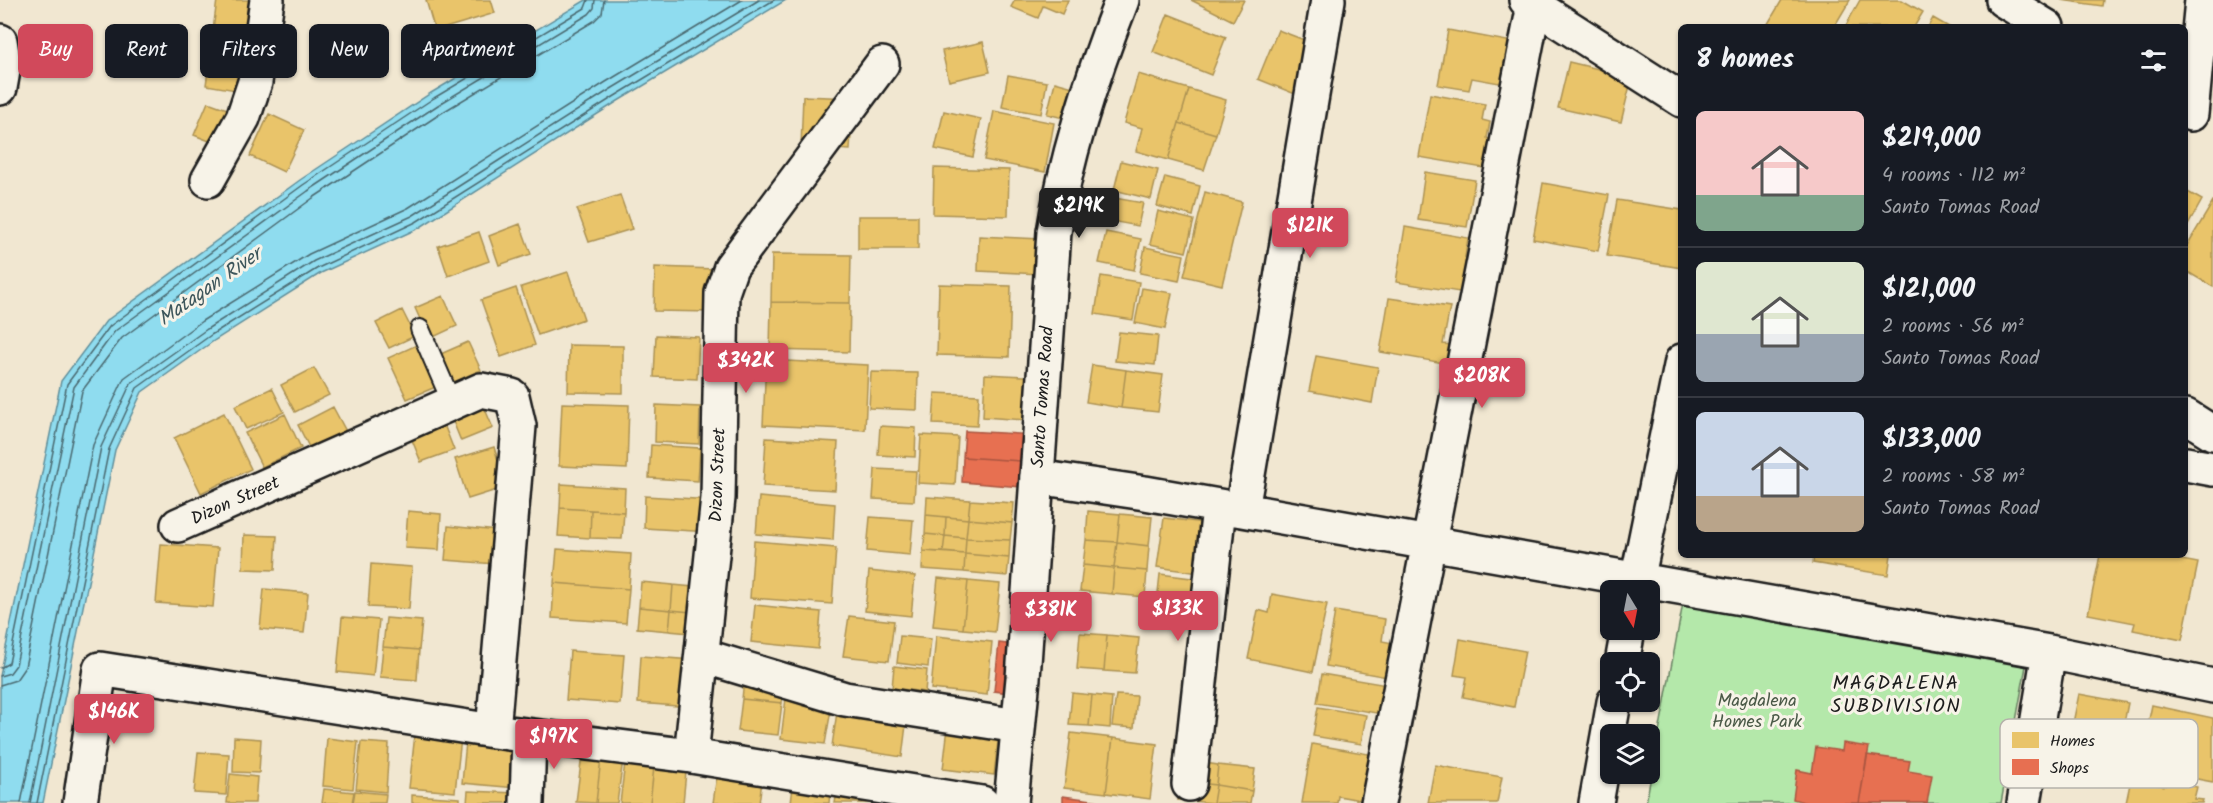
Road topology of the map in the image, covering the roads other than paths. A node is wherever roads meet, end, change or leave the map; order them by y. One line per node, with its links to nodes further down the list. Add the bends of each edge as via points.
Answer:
1 (267, 0): 13 (street, via 255,82 243,118)
2 (1122, 0): 21 (street, Santo Tomas Road, via 1095,68 1063,180 1054,232)
3 (1328, 0): 22 (street)
4 (2003, 0): 7 (street)
5 (2202, 0): 12 (street)
6 (1530, 2): 11 (street); 24 (street)
7 (2042, 24)
8 (0, 41): 10 (street, via 4,65)
9 (882, 64): 29 (street, Dizon Street, via 731,267 722,293 718,498)
10 (0, 88)
11 (1678, 97)
12 (2196, 117)
13 (208, 180)
14 (420, 329): 16 (lane)
15 (1678, 383): 26 (street)
16 (452, 403): 23 (street, Dizon Street); 34 (street, Dizon Street, via 481,390 512,396 519,426)
17 (2188, 417): 18 (street)
18 (2213, 433)
19 (2188, 464): 20 (street)
20 (2213, 469)
21 (1037, 477): 22 (street); 33 (street, Santo Tomas Road)
22 (1230, 509): 24 (street); 37 (street)
23 (178, 525)
24 (1430, 545): 25 (street); 43 (street)
25 (1610, 580)
26 (1637, 580)
27 (1660, 589): 28 (street)
28 (2049, 652): 30 (street); 32 (street)
29 (703, 656): 33 (street, via 845,699); 36 (street, Dizon Street)
30 (2213, 686)
31 (1612, 712): 44 (street)
32 (2038, 719)
33 (1018, 726): 42 (street, Santo Tomas Road)
34 (493, 731): 35 (street); 39 (street, via 100,669)
35 (529, 736): 36 (street); 40 (street)
36 (691, 756): 41 (street)
37 (1189, 784)
38 (2026, 788): 45 (street)
39 (80, 803)
40 (527, 803)
41 (982, 803)
42 (1011, 803)
43 (1378, 803)
44 (1596, 803)
45 (2024, 803)

